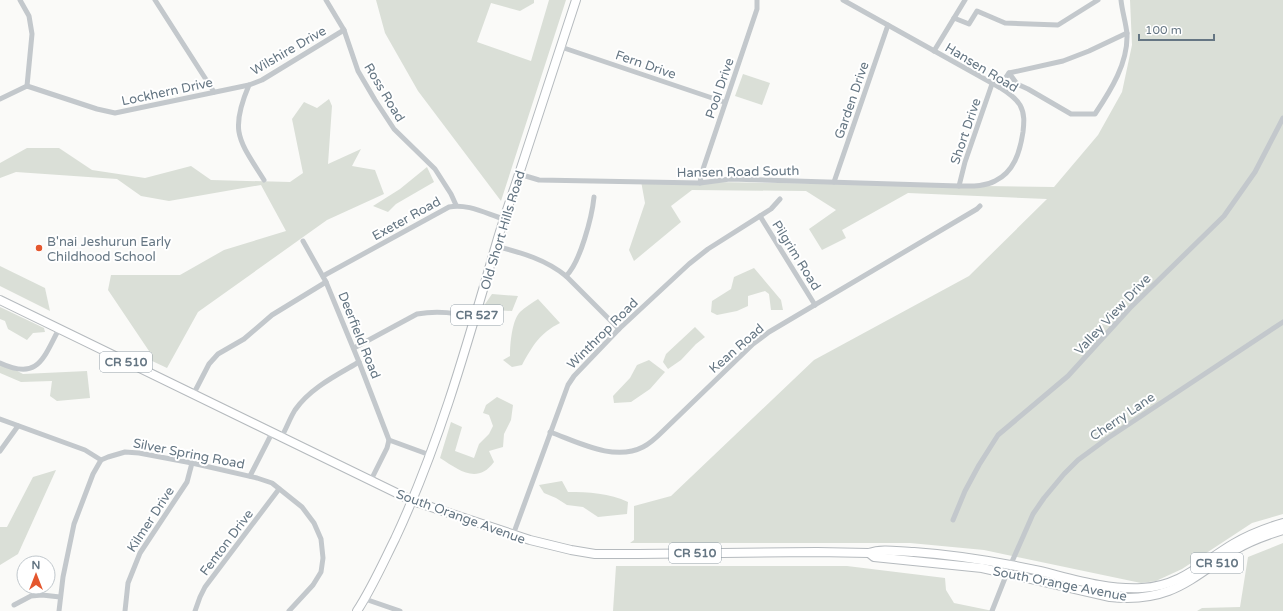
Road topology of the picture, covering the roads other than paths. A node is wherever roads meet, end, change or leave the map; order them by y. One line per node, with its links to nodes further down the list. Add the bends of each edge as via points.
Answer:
1 (20, 0): 19 (street, via 30,16 32,34)
2 (326, 0): 12 (street, Ross Road)
3 (576, 0): 14 (main road, Old Short Hills Road / CR 527)
4 (756, 0): 23 (street, Pool Drive, via 755,16)
5 (843, 0): 11 (street, Hansen Road)
6 (965, 0): 10 (street)
7 (1098, 0): 10 (street, via 1058,25 1005,23 977,11 969,24)
8 (1120, 0): 13 (street)
9 (157, 1): 21 (street)
10 (954, 18): 15 (street)
11 (888, 25): 15 (street, Hansen Road); 27 (street, Garden Drive)
12 (344, 30): 18 (street, Wilshire Drive, via 262,80); 32 (street, Ross Road, via 358,72 375,100 394,129 435,169)
13 (1127, 33): 16 (street, via 1089,52); 16 (street, via 1126,52 1112,87 1095,114 1071,114 1017,84)
14 (561, 47): 23 (street, Fern Drive); 25 (main road, Old Short Hills Road / CR 527)
15 (934, 51): 17 (street, Hansen Road)
16 (1009, 73): 20 (street)
17 (992, 84): 20 (street, Hansen Road); 29 (street, Short Drive)
18 (249, 85): 21 (street, Lockhern Drive); 26 (street, Wilshire Drive, via 240,111 240,139)
19 (27, 86): 21 (street, Lockhern Drive, via 115,113); 22 (street)
20 (999, 87): 29 (street, Hansen Road, via 1013,97 1024,113 1019,153 1010,168 997,180 982,185)
21 (214, 92)
22 (0, 99)
23 (724, 102): 28 (street, Pool Drive)
24 (1283, 118): 65 (street, Valley View Drive, via 1255,172 1224,216 1130,308 1068,376 998,435 965,491)
25 (519, 174): 28 (street, Hansen Road South, via 539,180); 35 (main road, Old Short Hills Road / CR 527)
26 (264, 180)
27 (834, 182): 28 (street, Hansen Road South, via 730,179); 29 (street, Hansen Road South)
28 (700, 183)
29 (958, 186)
30 (594, 198): 39 (street, via 575,266)
31 (780, 199): 34 (street, Winthrop Road)
32 (456, 205): 35 (street, Exeter Road); 38 (street, Exeter Road, via 446,208)
33 (980, 206): 42 (street, Kean Road)
34 (760, 216): 42 (street, Pilgrim Road); 46 (street, Winthrop Road, via 701,254)
35 (504, 219): 37 (main road, Old Short Hills Road / CR 527)
36 (303, 241): 38 (street, Deerfield Road)
37 (496, 246): 39 (street, via 543,260); 43 (main road, Old Short Hills Road / CR 527)
38 (323, 276): 40 (street, Deerfield Road)
39 (566, 276): 46 (street)
40 (326, 282): 47 (street, Deerfield Road); 50 (street, via 272,315 244,339 218,354 209,364)
41 (0, 300): 45 (main road, South Orange Avenue / CR 510)
42 (815, 305): 53 (street, Kean Road, via 753,344 651,442 636,450 623,453 602,451)
43 (476, 318): 47 (street, via 447,312 417,314); 58 (main road, Old Short Hills Road / CR 527)
44 (1283, 322): 70 (street, Cherry Lane, via 1078,460 1033,514)
45 (59, 329): 49 (street, via 41,362 35,367 18,368); 50 (main road, South Orange Avenue / CR 510)
46 (619, 329): 53 (street, Winthrop Road, via 574,376)
47 (354, 348): 48 (street, Deerfield Road)
48 (359, 362): 55 (street, via 334,377 302,402); 56 (street, Deerfield Road)
49 (0, 363)
50 (193, 395): 54 (main road, South Orange Avenue / CR 510)
51 (0, 419): 52 (street)
52 (18, 426): 57 (street); 59 (street, via 85,450)
53 (550, 432): 68 (street, Winthrop Road)
54 (272, 433): 55 (main road, South Orange Avenue / CR 510); 61 (street)
55 (281, 438): 62 (main road, South Orange Avenue / CR 510)
56 (388, 440): 58 (street); 62 (street, via 387,448)
57 (0, 451)
58 (430, 455): 64 (main road, Old Short Hills Road / CR 527)
59 (101, 460): 60 (street, Silver Spring Road, via 125,452); 74 (street, via 74,524)
60 (192, 463): 61 (street, Silver Spring Road); 78 (street, Kilmer Drive, via 187,482 140,553 128,583)
61 (250, 476): 63 (street, Silver Spring Road, via 272,483)
62 (371, 480): 64 (main road, South Orange Avenue / CR 510)
63 (279, 489): 79 (street, Fenton Drive, via 205,587); 80 (street, Silver Spring Road, via 302,507 314,522 321,539 323,558 321,572 313,585)
64 (413, 501): 68 (main road, South Orange Avenue / CR 510); 75 (main road, Old Short Hills Road / CR 527)
65 (953, 520)
66 (1283, 522): 72 (main road, South Orange Avenue, via 1233,544 1185,577)
67 (1283, 530): 73 (main road, South Orange Avenue / CR 510, via 1236,550 1176,589)
68 (513, 535): 69 (main road, South Orange Avenue / CR 510, via 595,554)
69 (869, 553): 70 (main road, South Orange Avenue, via 877,550 923,553); 71 (main road, South Orange Avenue / CR 510, via 874,557 970,566)
70 (1011, 565): 71 (street, Cherry Lane); 72 (main road, South Orange Avenue, via 1116,588)
71 (1007, 573): 73 (main road, South Orange Avenue / CR 510, via 1110,597); 83 (street, Cherry Lane)
72 (1150, 588): 73 (main road)
73 (1151, 596)
74 (60, 597): 76 (street, via 31,596); 77 (street)
75 (365, 599): 81 (main road, Old Short Hills Road / CR 527); 82 (street)
76 (14, 606)
77 (59, 611)
78 (126, 611)
79 (195, 611)
80 (289, 611)
81 (357, 611)
82 (400, 611)
83 (992, 611)

